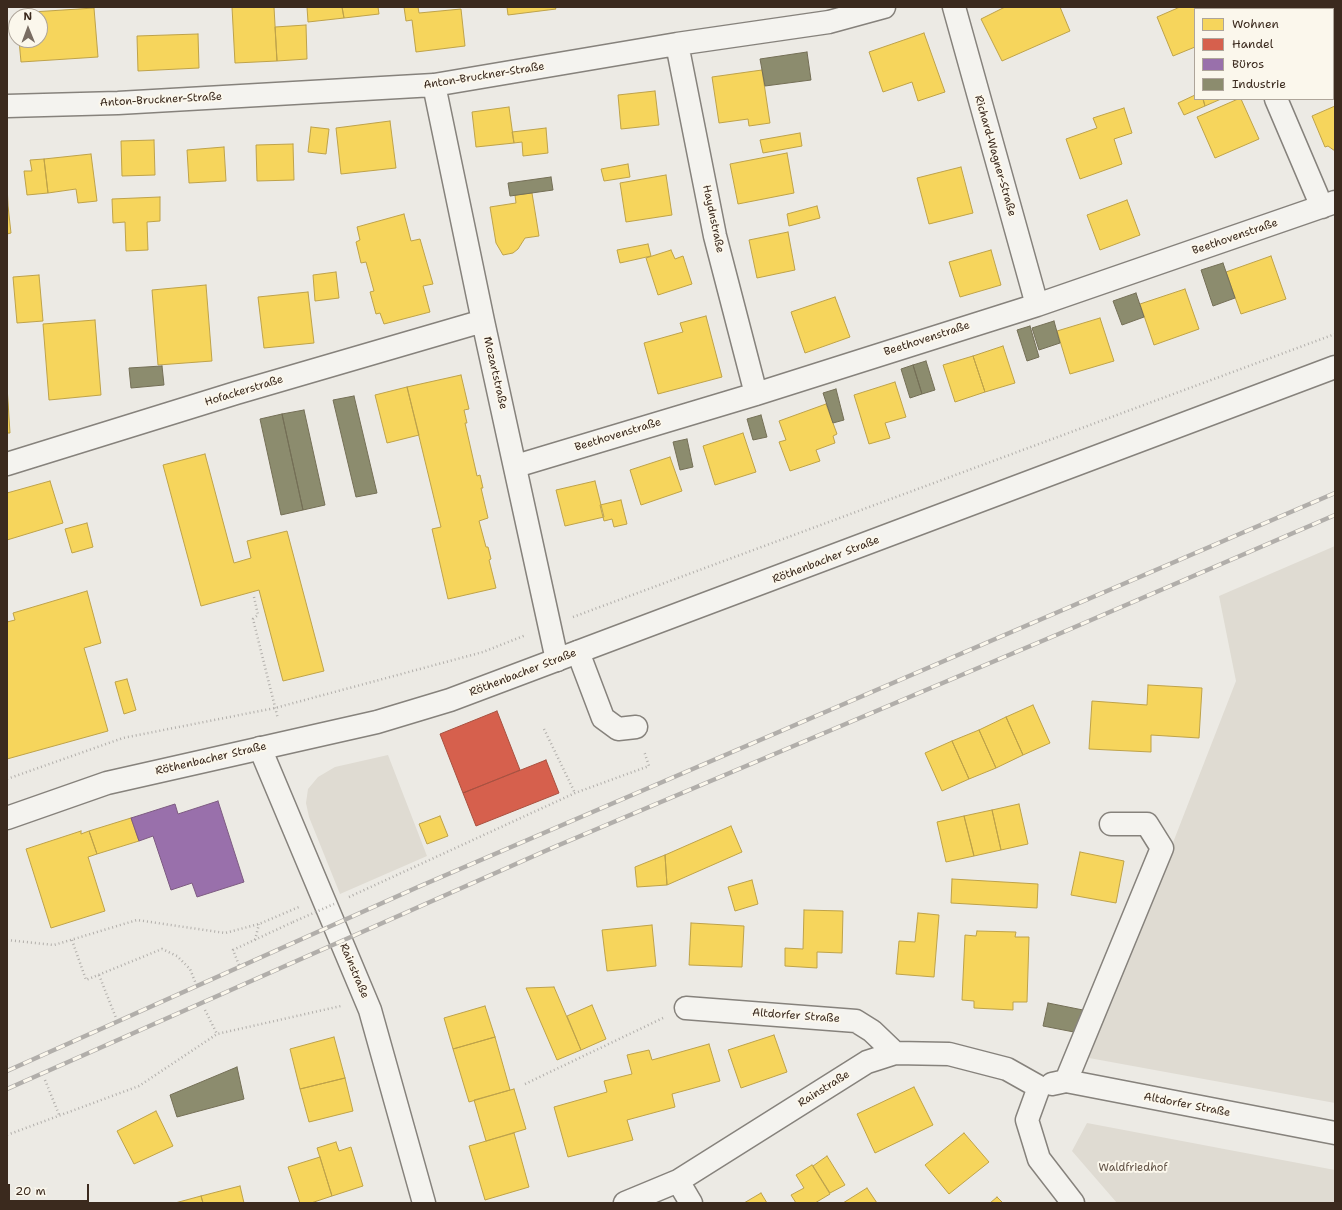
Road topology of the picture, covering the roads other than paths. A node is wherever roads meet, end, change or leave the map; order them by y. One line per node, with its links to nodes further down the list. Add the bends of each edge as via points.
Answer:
1 (884, 7): 3 (street, Anton-Bruckner-Straße, via 829,22)
2 (954, 7): 8 (street, Richard-Wagner-Straße)
3 (677, 44): 4 (street, Anton-Bruckner-Straße); 11 (street, Haydnstraße, via 715,236)
4 (434, 85): 6 (street, Anton-Bruckner-Straße, via 118,103); 9 (street, Mozartstraße)
5 (1276, 100): 7 (street)
6 (7, 106)
7 (1329, 205): 8 (street, Beethovenstraße)
8 (1037, 305): 11 (street, Beethovenstraße)
9 (483, 321): 12 (street, Hofackerstraße, via 236,393); 13 (street, Mozartstraße)
10 (1335, 367): 14 (street, Röthenbacher Straße)
11 (756, 394): 13 (street, Beethovenstraße)
12 (7, 464)
13 (516, 466): 15 (street, Mozartstraße)
14 (578, 652): 15 (street, Röthenbacher Straße); 16 (street, via 603,718 618,729)
15 (557, 660): 17 (street, Röthenbacher Straße, via 450,700 376,722)
16 (636, 727)
17 (260, 748): 18 (street, Röthenbacher Straße, via 107,783); 26 (street, Rainstraße, via 370,1010)
18 (7, 818)
19 (1111, 824): 22 (street, via 1148,824 1162,848)
20 (686, 1008): 21 (street, Altdorfer Straße, via 856,1021 872,1031)
21 (895, 1053): 23 (street, Rainstraße, via 949,1054 1007,1069); 25 (street, Rainstraße, via 867,1062)
22 (1066, 1082): 23 (street, Altdorfer Straße); 24 (street, Altdorfer Straße)
23 (1039, 1087): 29 (street, via 1027,1120 1039,1159)
24 (1335, 1134)
25 (678, 1181): 27 (street, Rainstraße); 28 (street)
26 (424, 1203)
27 (625, 1203)
28 (691, 1203)
29 (1073, 1203)

